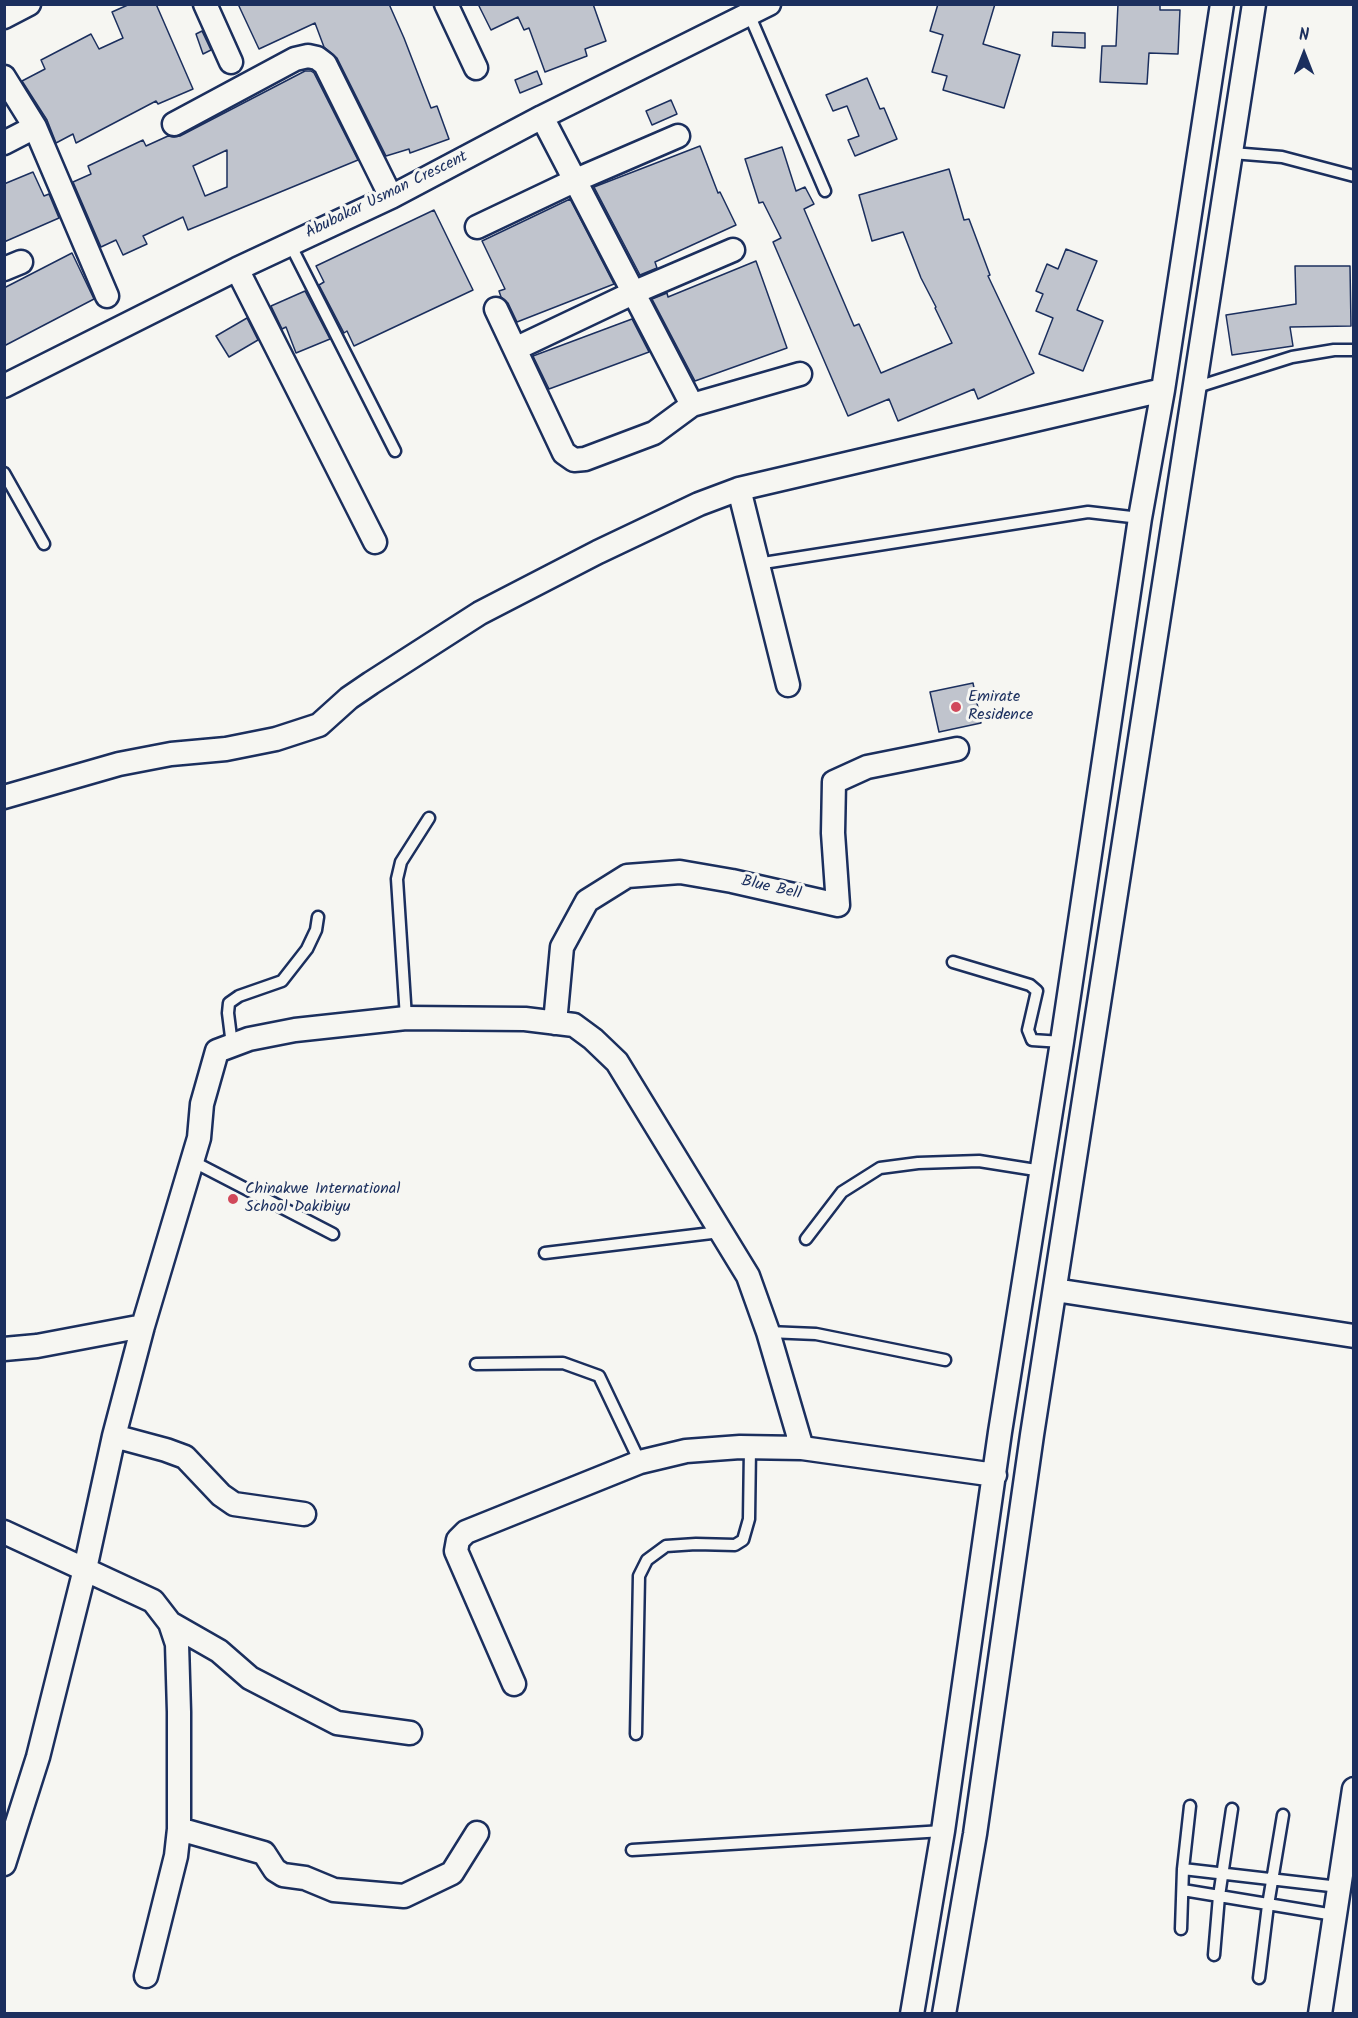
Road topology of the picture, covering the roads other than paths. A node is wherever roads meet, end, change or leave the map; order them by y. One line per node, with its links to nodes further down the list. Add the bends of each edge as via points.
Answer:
1 (29, 4): 7 (street)
2 (205, 4): 8 (street)
3 (446, 4): 9 (street)
4 (1222, 4): 33 (street)
5 (1254, 4): 16 (street)
6 (759, 9): 11 (street, Abubakar Usman Crescent); 19 (lane)
7 (4, 17)
8 (231, 62)
9 (476, 68)
10 (4, 77): 13 (street)
11 (542, 117): 18 (street); 20 (street, Abubakar Usman Crescent)
12 (174, 124): 20 (street, via 295,59 317,58 325,64)
13 (35, 128): 15 (street); 26 (street)
14 (678, 136): 18 (street)
15 (4, 143)
16 (1232, 153): 17 (lane, via 1282,157); 32 (street)
17 (1353, 176)
18 (576, 180): 21 (street); 25 (street)
19 (825, 191)
20 (391, 197): 22 (street, Abubakar Usman Crescent)
21 (477, 227)
22 (290, 243): 24 (street, Abubakar Usman Crescent); 35 (lane)
23 (733, 250): 25 (street)
24 (237, 269): 31 (street, Abubakar Usman Crescent); 39 (street)
25 (634, 292): 28 (street); 34 (street)
26 (107, 296)
27 (496, 309): 28 (street)
28 (515, 349): 34 (street, via 564,453 574,460 654,433)
29 (1353, 350): 32 (lane, via 1292,357)
30 (800, 374): 34 (street)
31 (4, 386)
32 (1193, 388): 58 (street)
33 (1163, 390): 37 (street); 38 (street)
34 (692, 405)
35 (395, 451)
36 (4, 473): 40 (lane)
37 (738, 489): 41 (street); 44 (street, via 598,552 480,613 370,683 319,725 276,740 119,764)
38 (1140, 518): 41 (lane, via 1088,512); 50 (street)
39 (375, 542)
40 (44, 544)
41 (757, 564): 42 (street)
42 (788, 685)
43 (957, 749): 49 (street, Blue Bell, via 867,767 834,782 838,905 680,872 627,876 587,901 562,947)
44 (4, 797)
45 (429, 818): 48 (lane, via 401,862 397,879)
46 (318, 917): 51 (lane, via 307,949 282,981 229,1003)
47 (953, 962): 50 (lane, via 1030,985 1037,991 1028,1030 1032,1040)
48 (406, 1018): 49 (street); 51 (street, via 295,1030)
49 (555, 1023): 54 (street, via 574,1025 617,1062)
50 (1062, 1042): 53 (street)
51 (232, 1045): 52 (street, via 217,1051)
52 (192, 1161): 55 (lane); 59 (street)
53 (1042, 1171): 56 (lane, via 980,1161 918,1162 880,1168 842,1192); 65 (street)
54 (720, 1232): 57 (lane); 60 (street, via 748,1276)
55 (333, 1234)
56 (806, 1239)
57 (545, 1253)
58 (1055, 1290): 61 (street); 67 (street)
59 (143, 1326): 62 (street); 66 (street)
60 (768, 1332): 63 (lane, via 816,1334); 69 (street)
61 (1353, 1336)
62 (4, 1349)
63 (945, 1360)
64 (476, 1364): 70 (lane, via 563,1363 598,1376)
65 (1000, 1432): 67 (street); 71 (street)
66 (114, 1436): 72 (street, via 184,1457 234,1504); 74 (street)
67 (1032, 1436): 101 (street, via 975,1834)
68 (750, 1448): 69 (street); 70 (street, via 686,1451); 78 (lane, via 749,1519 743,1540 735,1545 666,1546 647,1560 639,1576)
69 (802, 1448): 71 (street)
70 (640, 1462): 76 (street, via 466,1532 458,1540 456,1551)
71 (995, 1475): 84 (street)
72 (303, 1514)
73 (4, 1532): 74 (street)
74 (85, 1569): 75 (street, via 153,1601); 87 (street, via 38,1757)
75 (170, 1623): 77 (street, via 219,1651 250,1678 337,1723); 83 (street, via 177,1644)
76 (514, 1684)
77 (410, 1733)
78 (636, 1734)
79 (1353, 1789): 91 (street)
80 (1190, 1806): 88 (lane)
81 (1232, 1809): 89 (lane)
82 (1282, 1815): 90 (lane)
83 (178, 1829): 85 (street, via 264,1853 283,1875 305,1878 334,1890 404,1896 452,1873); 98 (street, via 176,1856)
84 (943, 1831): 86 (lane); 100 (street)
85 (477, 1833)
86 (632, 1850)
87 (4, 1864)
88 (1183, 1869): 89 (lane); 92 (lane)
89 (1222, 1874): 90 (lane); 93 (lane)
90 (1273, 1880): 91 (lane); 94 (lane)
91 (1339, 1887): 95 (street)
92 (1182, 1890): 93 (lane); 96 (lane)
93 (1219, 1896): 94 (lane); 97 (lane)
94 (1268, 1905): 95 (lane); 99 (lane)
95 (1334, 1915): 102 (street)
96 (1181, 1929)
97 (1214, 1955)
98 (146, 1976)
99 (1259, 1978)
100 (912, 2013)
101 (944, 2013)
102 (1320, 2013)

